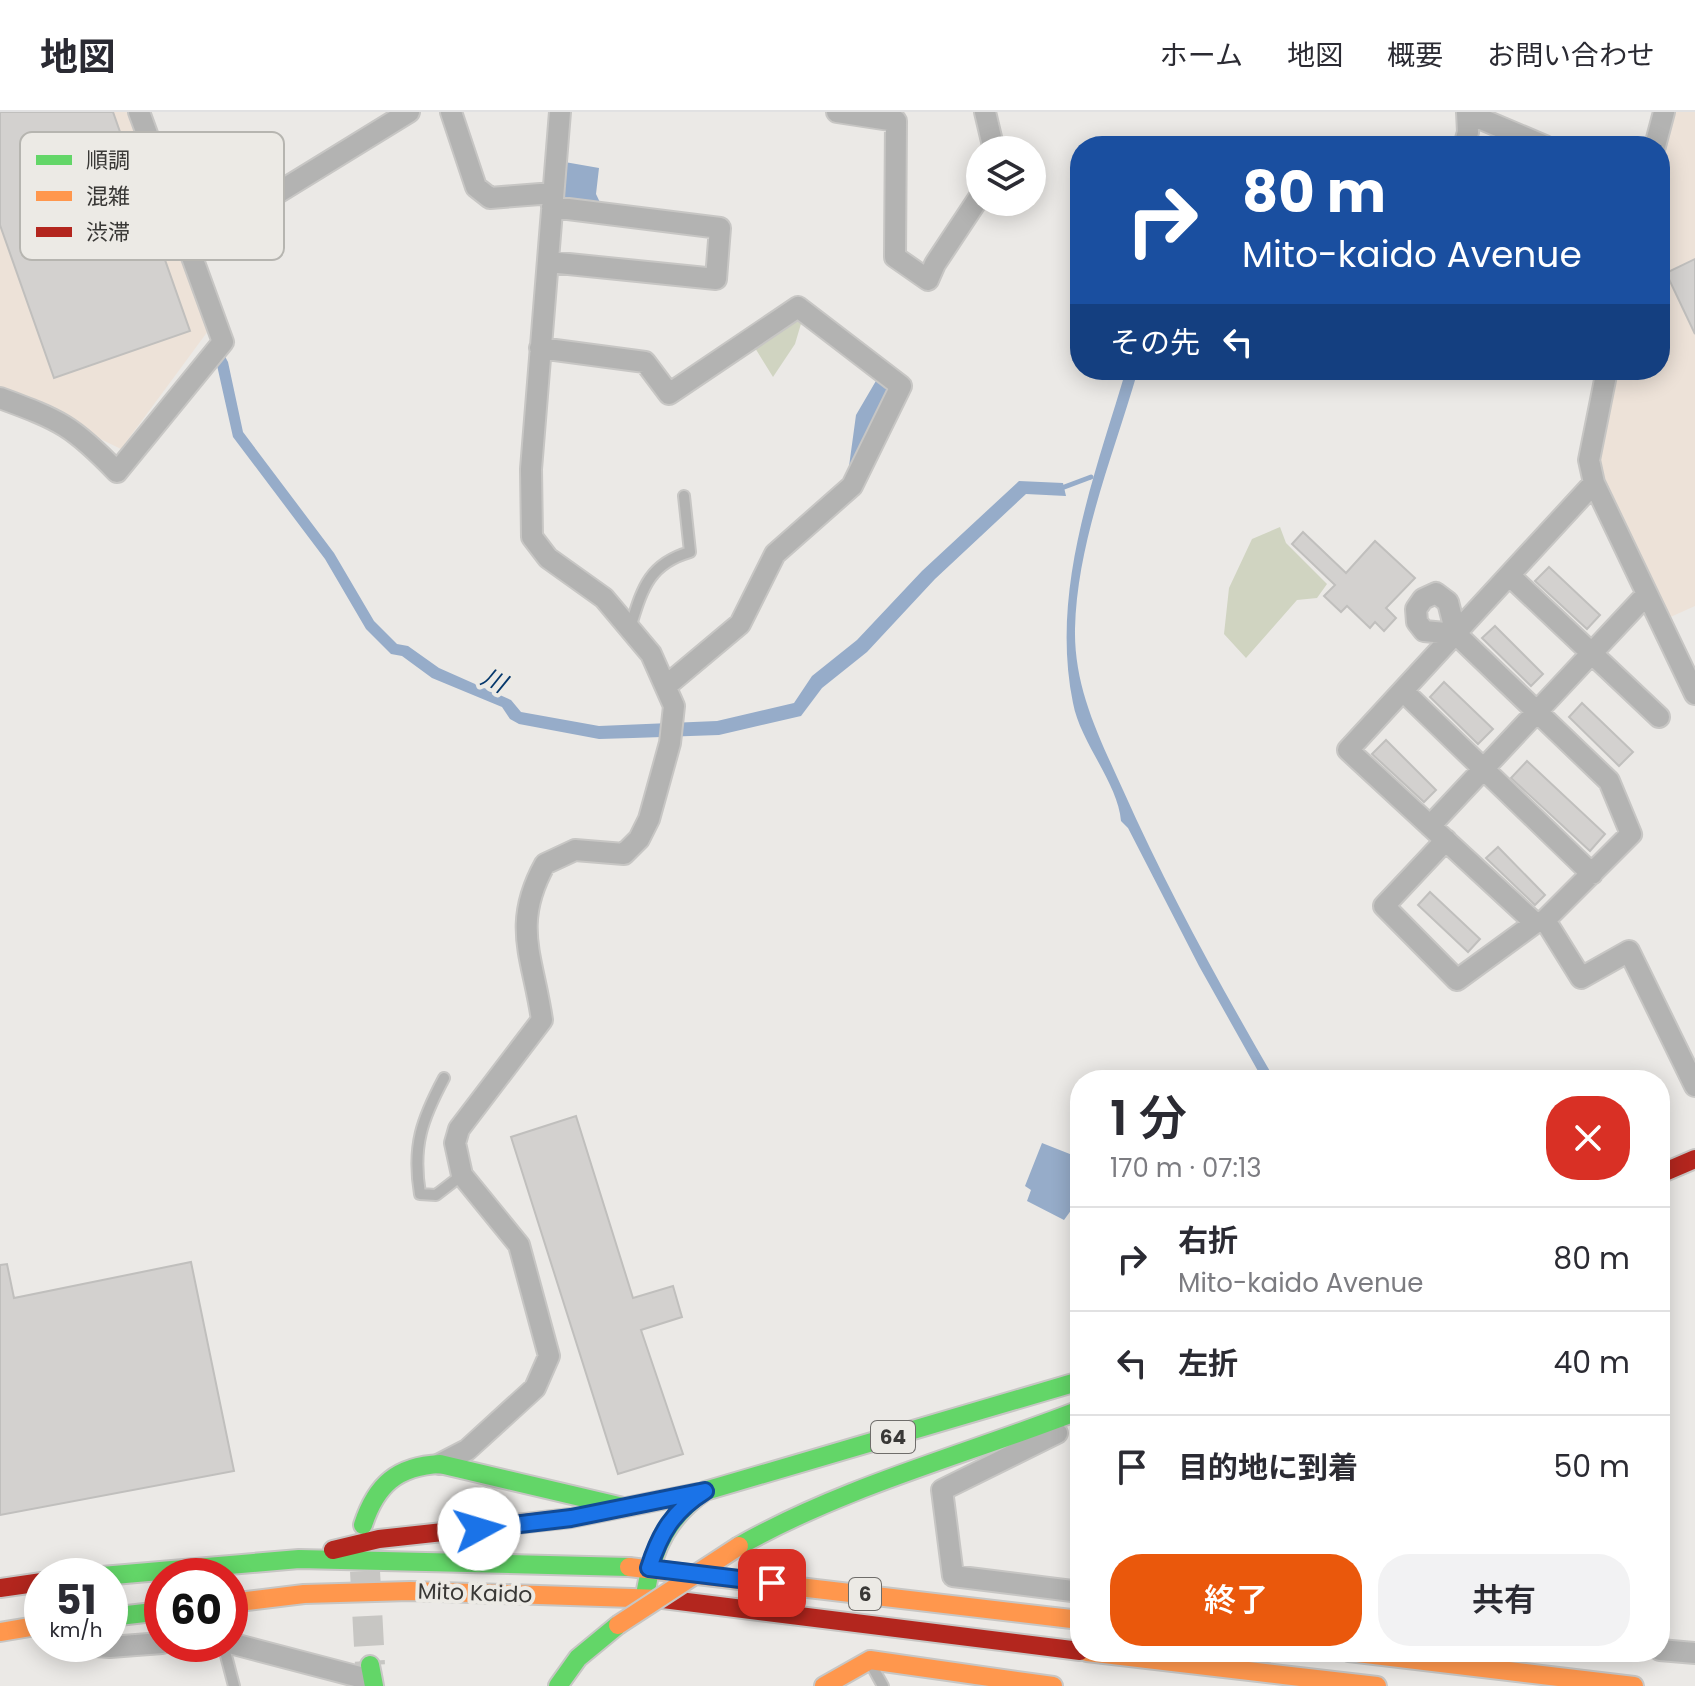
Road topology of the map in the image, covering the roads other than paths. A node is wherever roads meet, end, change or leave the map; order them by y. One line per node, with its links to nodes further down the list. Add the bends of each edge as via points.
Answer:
1 (139, 112): 9 (street)
2 (409, 112): 14 (street)
3 (451, 112): 15 (street, via 476,187 490,198)
4 (560, 112): 15 (street)
5 (837, 112): 16 (street, via 896,121 895,257 928,280)
6 (985, 112): 10 (street)
7 (1467, 112): 11 (street); 12 (street)
8 (1664, 112): 13 (street)
9 (146, 132)
10 (991, 136)
11 (1467, 136)
12 (1522, 136)
13 (1658, 136)
14 (284, 189)
15 (552, 200): 18 (street); 18 (street, via 720,228 716,279)
16 (967, 216)
17 (192, 260): 21 (street, via 223,342 117,472 62,421)
18 (549, 262): 19 (street)
19 (540, 348): 26 (street, via 532,537 537,548 604,598); 29 (street, via 645,362 669,394 798,307 901,386 852,486 775,554 740,624)
20 (1605, 380): 22 (street, via 1589,460)
21 (0, 398)
22 (1594, 483): 24 (street); 25 (street)
23 (684, 496): 26 (lane, via 690,552 668,558 644,584)
24 (1510, 576): 27 (street); 28 (street)
25 (1647, 594): 28 (street); 31 (street)
26 (630, 628): 29 (street, via 651,654)
27 (1456, 634): 30 (street); 32 (street)
28 (1593, 653): 32 (street); 33 (street)
29 (666, 686): 43 (street, via 674,706 670,743 639,839 624,854 575,850 560,855 545,864 535,882 525,912 526,934 542,1020 459,1129 455,1143)
30 (1403, 691): 34 (street); 35 (street, via 1348,750)
31 (1695, 694)
32 (1537, 713): 34 (street); 37 (street, via 1609,781 1631,834)
33 (1659, 717)
34 (1484, 769): 35 (street); 37 (street)
35 (1430, 826): 36 (street)
36 (1446, 840): 38 (street); 38 (street, via 1384,906 1457,980)
37 (1592, 874): 38 (street)
38 (1540, 922): 40 (street, via 1581,978 1629,951)
39 (444, 1078): 43 (lane, via 422,1118 416,1171 420,1194 436,1195)
40 (1695, 1086)
41 (1695, 1159): 42 (main road)
42 (1670, 1170)
43 (462, 1175): 47 (street, via 519,1245 549,1356 535,1388 467,1450)
44 (1070, 1384): 48 (main road, 64)
45 (1070, 1413): 70 (main road, 64, bridge, via 859,1486 790,1516 618,1625 578,1658)
46 (1070, 1417): 56 (street, via 1057,1433 942,1490 953,1576)
47 (440, 1464): 49 (main road); 50 (main road, via 415,1464 390,1477 370,1499)
48 (705, 1491): 49 (main road); 52 (main road, 64, via 672,1516)
49 (625, 1508): 51 (main road, via 379,1539)
50 (363, 1525)
51 (299, 1559): 52 (main road, Mito Kaido / 6); 53 (main road, 6)
52 (649, 1568): 57 (main road, 64); 59 (main road, 6)
53 (128, 1574)
54 (24, 1585): 55 (main road)
55 (0, 1588)
56 (1070, 1591)
57 (645, 1597): 58 (main road, 6, via 410,1591); 61 (main road, 6)
58 (248, 1601)
59 (1070, 1619)
60 (248, 1647): 68 (street)
61 (1070, 1650)
62 (1670, 1651): 63 (street)
63 (1695, 1653)
64 (870, 1660): 71 (main road); 72 (lane); 73 (main road)
65 (228, 1662): 69 (lane)
66 (1172, 1662): 74 (main road)
67 (1433, 1662): 75 (main road)
68 (372, 1677)
69 (234, 1686)
70 (558, 1686)
71 (824, 1686)
72 (883, 1686)
73 (1053, 1686)
74 (1377, 1686)
75 (1634, 1686)

